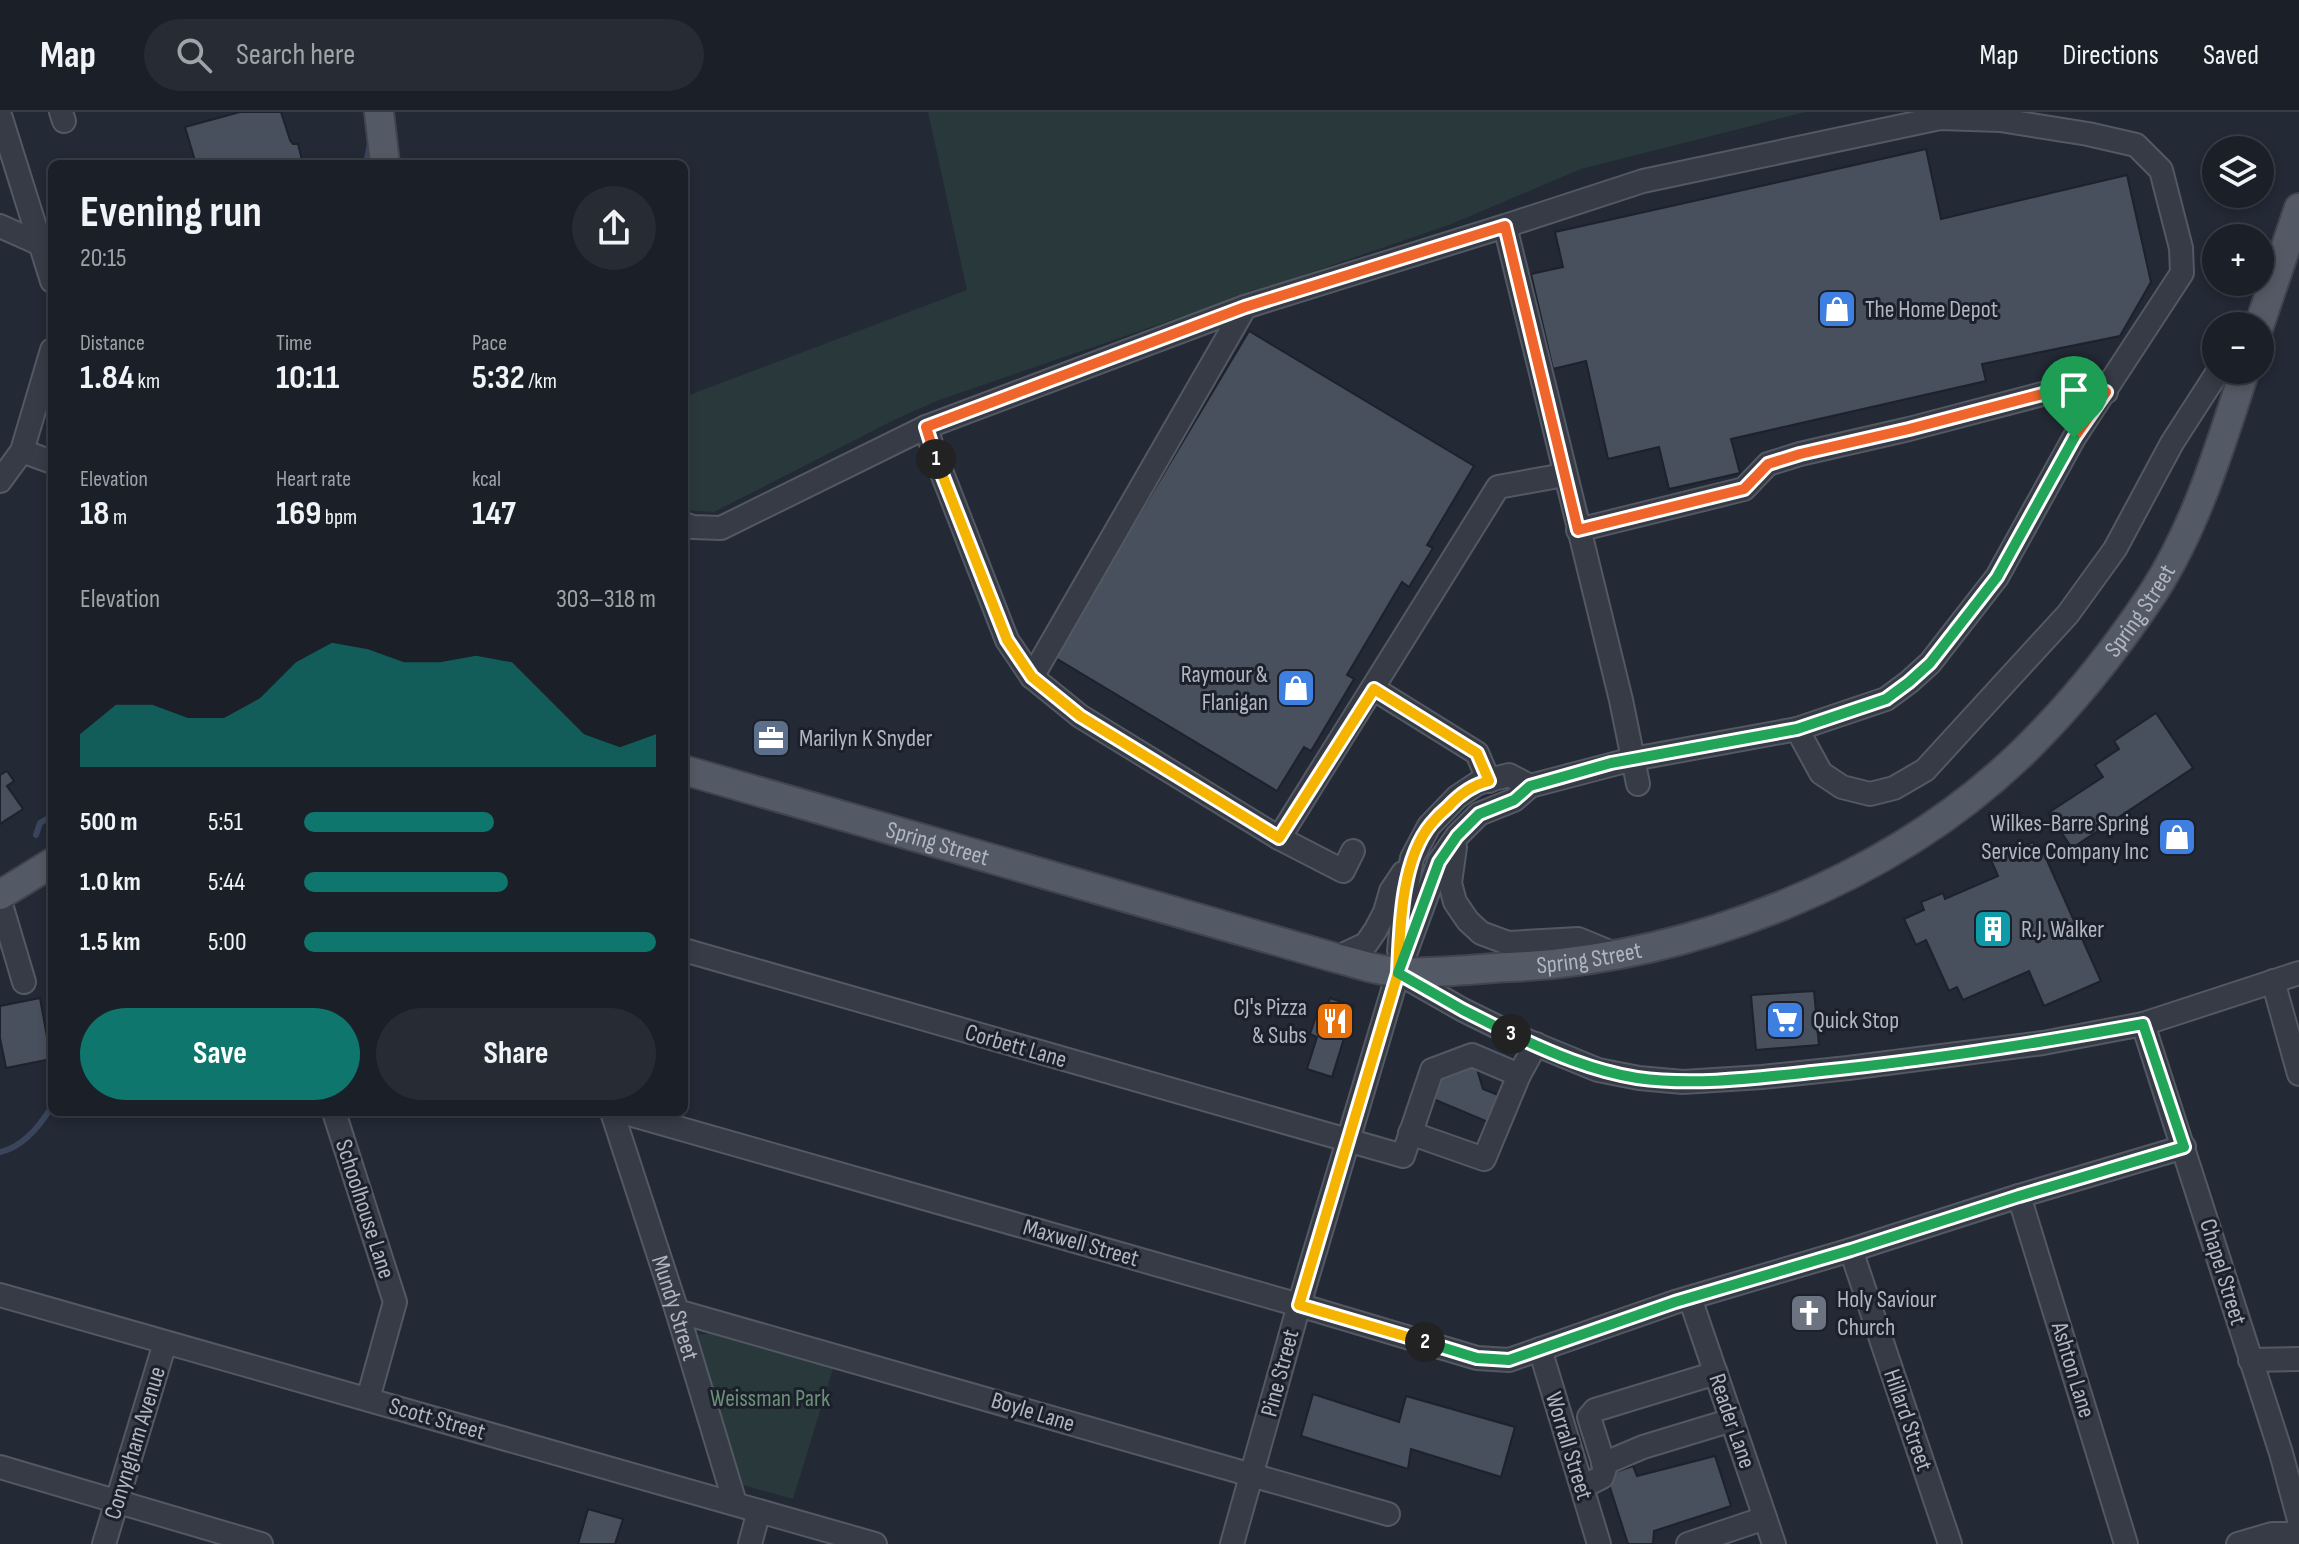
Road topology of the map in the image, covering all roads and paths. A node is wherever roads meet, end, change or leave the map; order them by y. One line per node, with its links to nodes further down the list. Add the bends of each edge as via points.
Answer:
1 (379, 112): 3 (main road)
2 (0, 113): 7 (street)
3 (385, 160)
4 (2299, 208): 9 (main road)
5 (0, 226): 7 (street)
6 (1505, 226): 10 (street); 14 (street, via 1643,181 1940,118 2000,120 2136,145 2161,170 2181,248 2182,273); 18 (street)
7 (40, 244): 8 (street)
8 (48, 269)
9 (2274, 280)
10 (1245, 307): 15 (street); 22 (street)
11 (48, 363): 16 (street)
12 (2210, 384): 24 (street, via 2115,549 2076,604 1925,770 1894,788 1870,794 1842,787 1821,773)
13 (2241, 384): 37 (main road, Spring Street, via 2189,527 2155,590 2074,700 2018,758 1956,809 1890,852 1808,895 1732,925)
14 (2106, 392): 21 (street, via 2069,387 1800,454 1768,464 1744,489); 24 (street, via 2074,438 1997,577 1930,663 1886,699)
15 (926, 427): 20 (street, via 721,528); 22 (street, via 1007,640)
16 (22, 451): 17 (street); 19 (street)
17 (48, 461)
18 (1564, 475): 21 (street); 23 (street, via 1498,487)
19 (0, 481)
20 (688, 525)
21 (1578, 530): 25 (street)
22 (1032, 677): 31 (street, via 1080,716)
23 (1374, 689): 27 (street, via 1477,753); 31 (street)
24 (1797, 729): 25 (street)
25 (1633, 759): 28 (street); 29 (street)
26 (688, 771): 38 (main road, Spring Street)
27 (1489, 781): 29 (street, via 1509,775); 33 (street, via 1457,797 1429,826)
28 (1638, 784)
29 (1530, 786): 30 (street, via 1514,800 1479,814)
30 (1457, 836): 37 (street, via 1450,883 1455,902 1481,933 1508,943 1578,939); 39 (street, via 1439,862)
31 (1279, 838): 32 (street, via 1343,871)
32 (1353, 851)
33 (1412, 858): 38 (street, via 1366,944); 39 (street)
34 (42, 869): 35 (main road)
35 (0, 898): 42 (street)
36 (688, 951): 51 (street, Corbett Lane)
37 (1618, 956): 39 (main road, Spring Street, via 1548,966)
38 (1336, 958): 39 (main road, Spring Street)
39 (1398, 973): 44 (street); 51 (street, Pine Street)
40 (2299, 973): 41 (street)
41 (2273, 981): 43 (street); 45 (street)
42 (24, 982)
43 (2143, 1024): 44 (street, via 2043,1043 1848,1068 1683,1082 1598,1070); 52 (street, Chapel Street)
44 (1536, 1044): 46 (street)
45 (2299, 1074)
46 (1519, 1075): 50 (street, via 1472,1055 1432,1070); 50 (street, via 1484,1159)
47 (335, 1116): 64 (street, Schoolhouse Lane, via 395,1302)
48 (613, 1116): 58 (street, Mundy Street)
49 (636, 1116): 57 (street, Maxwell Street)
50 (1410, 1133): 51 (street, Corbett Lane, via 1403,1156)
51 (1348, 1142): 57 (street, Pine Street)
52 (2184, 1147): 53 (street, Maxwell Street); 62 (street, Chapel Street)
53 (2019, 1196): 54 (street, Maxwell Street); 86 (street, Ashton Lane)
54 (1851, 1250): 56 (street, Maxwell Street); 77 (street, Hillard Street)
55 (0, 1295): 59 (street, Scott Street)
56 (1690, 1298): 60 (street, Maxwell Street); 63 (street, Reader Lane)
57 (1299, 1305): 60 (street, Maxwell Street, via 1477,1358 1509,1360); 68 (street, Pine Street)
58 (677, 1311): 68 (street, Boyle Lane); 71 (street, Mundy Street)
59 (165, 1343): 64 (street, Scott Street); 70 (street, Conyngham Avenue)
60 (1540, 1349): 69 (street, Worrall Street)
61 (2299, 1359): 62 (street)
62 (2250, 1360): 75 (street, Chapel Street)
63 (1716, 1373): 65 (street, Reader Lane); 66 (street, via 1595,1410 1589,1417)
64 (368, 1399): 71 (street, Scott Street)
65 (1732, 1420): 66 (street); 74 (street, Reader Lane)
66 (1603, 1464): 69 (street, via 1602,1477)
67 (0, 1467): 70 (street)
68 (1253, 1474): 73 (street, Boyle Lane); 82 (street, Pine Street)
69 (1582, 1487): 83 (street, Worrall Street)
70 (117, 1501): 78 (street, Conyngham Avenue); 79 (street)
71 (735, 1503): 72 (street, Scott Street)
72 (759, 1511): 80 (street); 81 (street, Scott Street)
73 (1388, 1514)
74 (1765, 1518): 84 (street); 85 (street, Reader Lane)
75 (2299, 1520)
76 (2299, 1534): 87 (street, via 2272,1534)
77 (1946, 1543)
78 (104, 1544)
79 (261, 1544)
80 (750, 1544)
81 (875, 1544)
82 (1232, 1544)
83 (1599, 1544)
84 (1688, 1544)
85 (1774, 1544)
86 (2126, 1544)
87 (2238, 1544)

